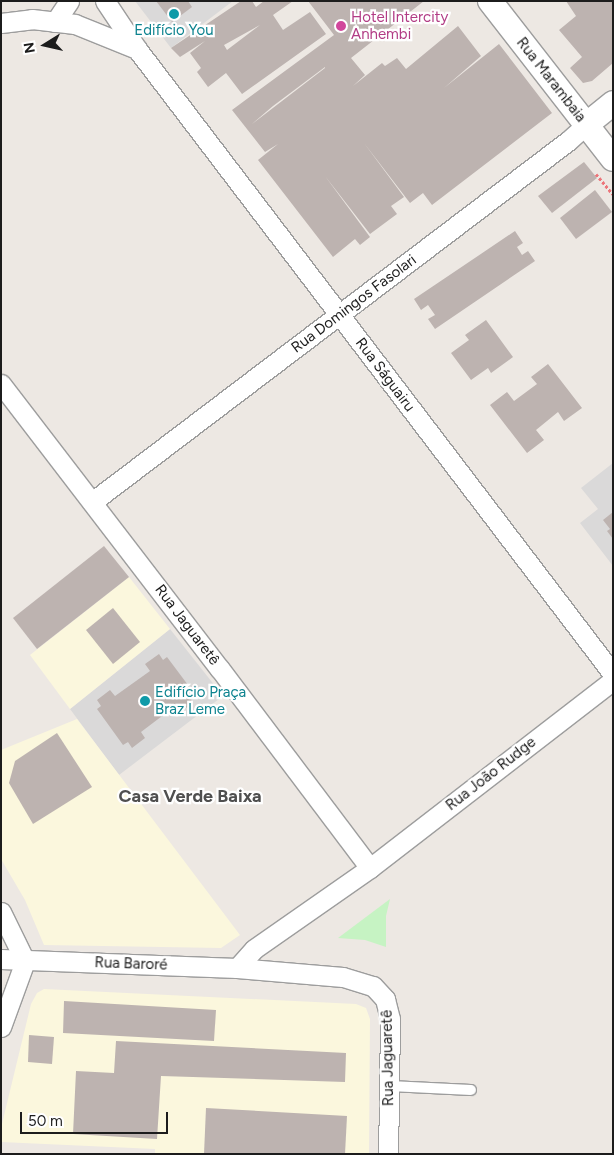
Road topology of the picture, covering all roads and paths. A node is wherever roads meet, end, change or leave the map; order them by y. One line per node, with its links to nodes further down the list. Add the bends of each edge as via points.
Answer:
1 (70, 1): 4 (street)
2 (105, 1): 6 (street, Rua Ságuairu)
3 (490, 1): 8 (street, Rua Marambaia)
4 (55, 22): 5 (street, via 32,19); 6 (street, via 75,24)
5 (1, 23)
6 (137, 50): 12 (street, Rua Ságuairu)
7 (613, 103): 8 (street, Rua Domingos Fasolari)
8 (586, 125): 9 (street, Rua Marambaia); 12 (street, Rua Domingos Fasolari)
9 (613, 159)
10 (590, 167): 11 (path)
11 (613, 194)
12 (339, 315): 14 (street, Rua Domingos Fasolari); 15 (street, Rua Ságuairu)
13 (1, 384): 14 (street, Rua Jaguaretê)
14 (92, 502): 17 (street, Rua Jaguaretê)
15 (613, 674)
16 (613, 680): 17 (street, Rua João Rudge)
17 (370, 868): 21 (street, Rua João Rudge, via 254,949)
18 (1, 912): 20 (street)
19 (1, 960): 20 (street, Rua Baroré)
20 (24, 961): 21 (street, Rua Baroré); 22 (street)
21 (237, 968): 23 (street, Rua Jaguaretê, via 343,978 373,986 381,992 389,1008)
22 (1, 1027)
23 (390, 1086): 24 (lane); 25 (street, Rua Jaguaretê)
24 (472, 1090)
25 (388, 1154)

